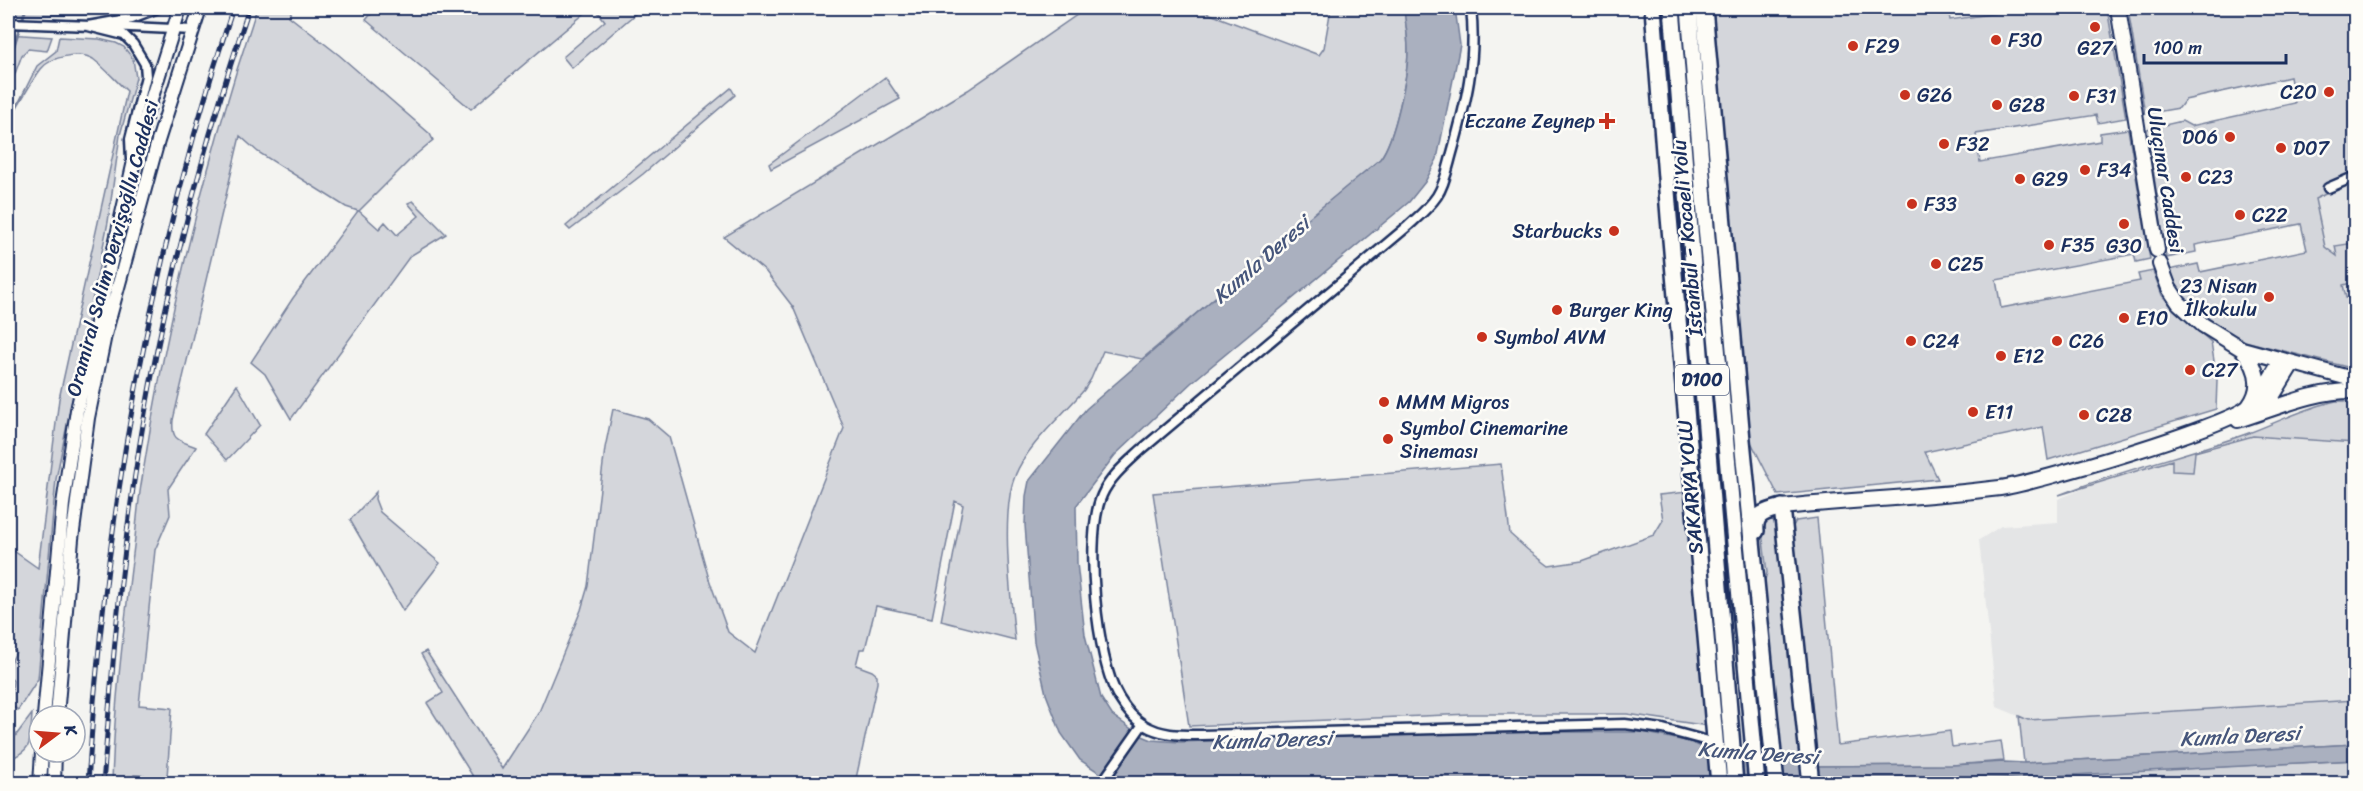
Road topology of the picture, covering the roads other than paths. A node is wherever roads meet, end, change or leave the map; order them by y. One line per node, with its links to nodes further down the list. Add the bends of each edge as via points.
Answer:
1 (159, 8): 11 (street, via 132,18)
2 (180, 8): 12 (main road, Oramiral Salim Dervişoğllu Caddesi)
3 (200, 8): 13 (main road, Oramiral Salim Dervişoğllu Caddesi)
4 (1471, 8): 29 (street, via 1471,74 1437,196 1410,225 1141,450 1102,495 1094,541 1099,633 1118,697)
5 (1653, 8): 30 (highway)
6 (1672, 8): 37 (highway, SAKARYA YOLU / D100)
7 (1689, 8): 38 (highway, İstanbul - Kocaeli Yolu / D100)
8 (1704, 8): 24 (highway)
9 (2118, 8): 17 (main road, Uluçınar Caddesi, via 2159,257 2169,288 2203,325)
10 (8, 23): 11 (street)
11 (88, 26): 12 (street); 14 (street, via 124,35 145,64 146,76 130,139)
12 (173, 29): 13 (street); 14 (main road, Oramiral Salim Dervişoğllu Caddesi)
13 (193, 30): 28 (main road, Oramiral Salim Dervişoğllu Caddesi, via 105,335 88,418 72,539)
14 (132, 169): 27 (main road, Oramiral Salim Dervişoğllu Caddesi, via 76,410 63,504)
15 (2355, 176): 16 (street)
16 (2328, 188)
17 (2242, 349): 18 (main road, Uluçınar Caddesi); 21 (main road, via 2252,360 2258,385)
18 (2286, 362): 19 (main road, Uluçınar Caddesi); 21 (main road); 22 (main road, via 2268,400)
19 (2355, 380)
20 (2355, 391): 22 (main road, via 2311,395)
21 (2247, 408): 23 (main road)
22 (2229, 422): 23 (main road)
23 (2207, 428): 25 (main road, via 2002,488)
24 (1746, 478): 25 (highway, via 1763,503); 26 (highway)
25 (1782, 507): 26 (highway, via 1759,514 1756,519 1760,560); 40 (highway)
26 (1757, 584): 39 (highway)
27 (45, 704)
28 (58, 704)
29 (1141, 726): 30 (street, via 1158,732 1202,735 1625,724 1663,729); 35 (street)
30 (1716, 748): 36 (highway)
31 (41, 764): 33 (main road)
32 (55, 764): 34 (main road)
33 (40, 783)
34 (54, 783)
35 (1101, 783)
36 (1719, 783)
37 (1735, 783)
38 (1757, 783)
39 (1776, 783)
40 (1811, 783)

